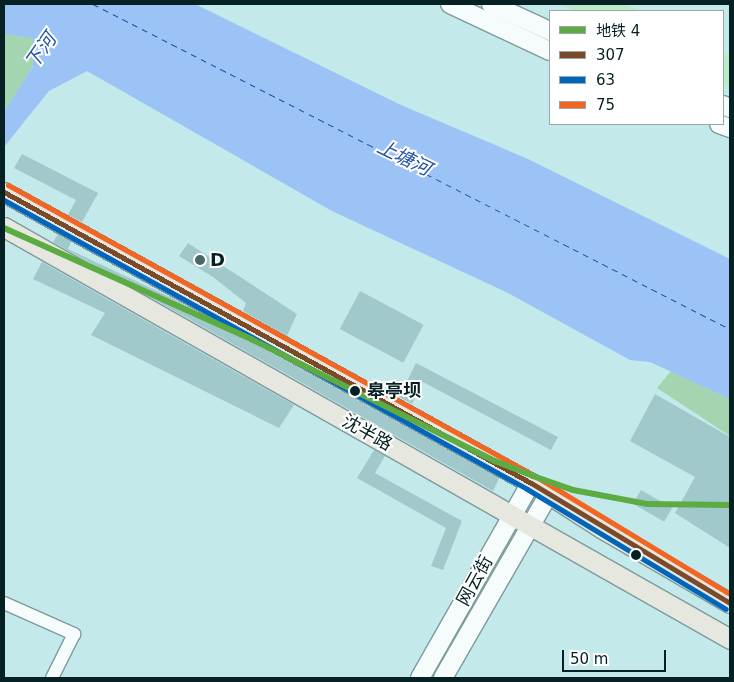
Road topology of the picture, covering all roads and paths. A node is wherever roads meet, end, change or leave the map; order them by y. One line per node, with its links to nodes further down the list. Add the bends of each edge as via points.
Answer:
1 (450, 4): 4 (street)
2 (491, 4): 3 (street)
3 (549, 31)
4 (549, 51)
5 (4, 192): 7 (main road, 沈半路)
6 (4, 228): 9 (main road, 沈半路)
7 (531, 483): 8 (main road, 沈半路); 9 (street, 网云街)
8 (549, 494): 10 (street, 网云街); 12 (main road, 沈半路)
9 (512, 514): 10 (main road, 沈半路); 15 (street, 网云街)
10 (530, 525): 13 (main road, 沈半路); 16 (street, 网云街)
11 (4, 603): 14 (street, via 74,634)
12 (730, 603)
13 (730, 639)
14 (52, 678)
15 (420, 678)
16 (443, 678)

